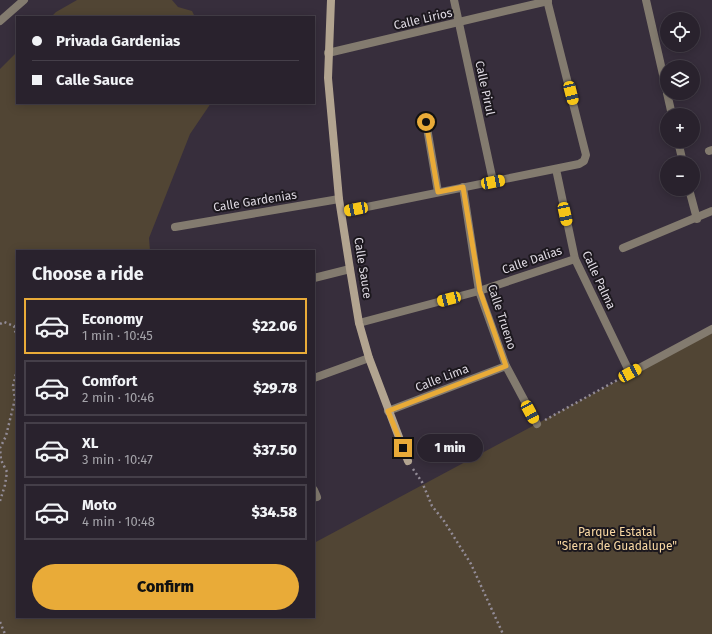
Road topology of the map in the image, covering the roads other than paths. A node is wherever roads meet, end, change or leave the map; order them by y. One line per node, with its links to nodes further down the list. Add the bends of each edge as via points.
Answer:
1 (24, 0): 6 (street)
2 (330, 0): 8 (street, Calle Sauce)
3 (454, 0): 7 (street, Calle Pirul)
4 (646, 0): 9 (street)
5 (548, 1): 7 (street, Calle Lirios); 11 (street, via 586,154 584,161 579,164)
6 (0, 21)
7 (459, 23): 8 (street, Calle Lirios); 12 (street, Calle Pirul)
8 (328, 53): 16 (street, Calle Sauce)
9 (660, 62)
10 (426, 122): 14 (street)
11 (556, 169): 12 (street); 22 (street, Calle Palma)
12 (493, 182): 13 (street)
13 (463, 187): 14 (street); 25 (street, Calle Trueno)
14 (438, 192): 18 (street)
15 (691, 196): 19 (street)
16 (339, 199): 18 (street, Calle Sauce); 20 (street, Calle Gardenias)
17 (712, 211): 19 (street)
18 (342, 212): 23 (street, Calle Sauce)
19 (696, 219): 21 (street)
20 (175, 227)
21 (623, 248)
22 (575, 258): 25 (street, Calle Dalias); 27 (street, Calle Palma, via 630,373)
23 (350, 269): 24 (street); 26 (street, Calle Sauce)
24 (315, 278)
25 (480, 291): 26 (street, Calle Dalias); 29 (street, Calle Trueno)
26 (359, 323): 28 (street, Calle Sauce)
27 (712, 329)
28 (369, 358): 30 (street); 31 (street, Calle Sauce)
29 (506, 366): 31 (street, Calle Lima); 32 (street, Calle Trueno)
30 (315, 378)
31 (388, 411): 33 (street, Calle Sauce)
32 (537, 424)
33 (408, 461)

